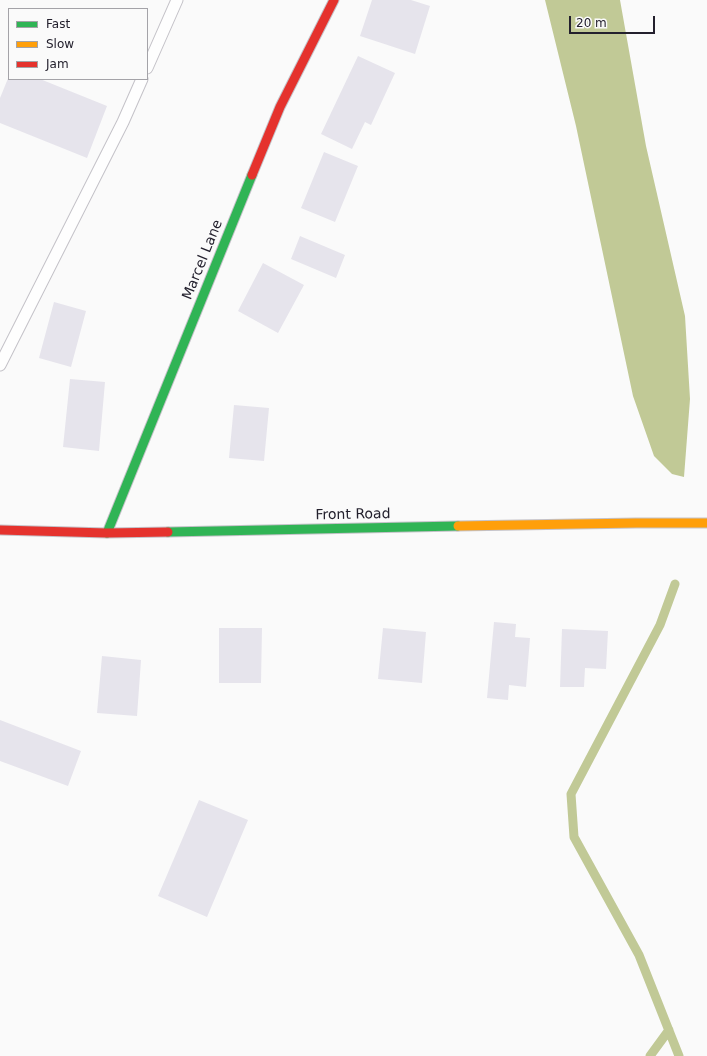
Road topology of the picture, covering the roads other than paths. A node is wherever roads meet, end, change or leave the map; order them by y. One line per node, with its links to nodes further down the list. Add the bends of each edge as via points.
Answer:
1 (177, 0): 3 (lane)
2 (334, 0): 8 (main road, Marcel Lane, via 280,107)
3 (148, 66)
4 (142, 80): 5 (lane)
5 (0, 366)
6 (702, 523): 8 (main road, Front Road)
7 (0, 530): 8 (main road, Front Road)
8 (107, 533)

